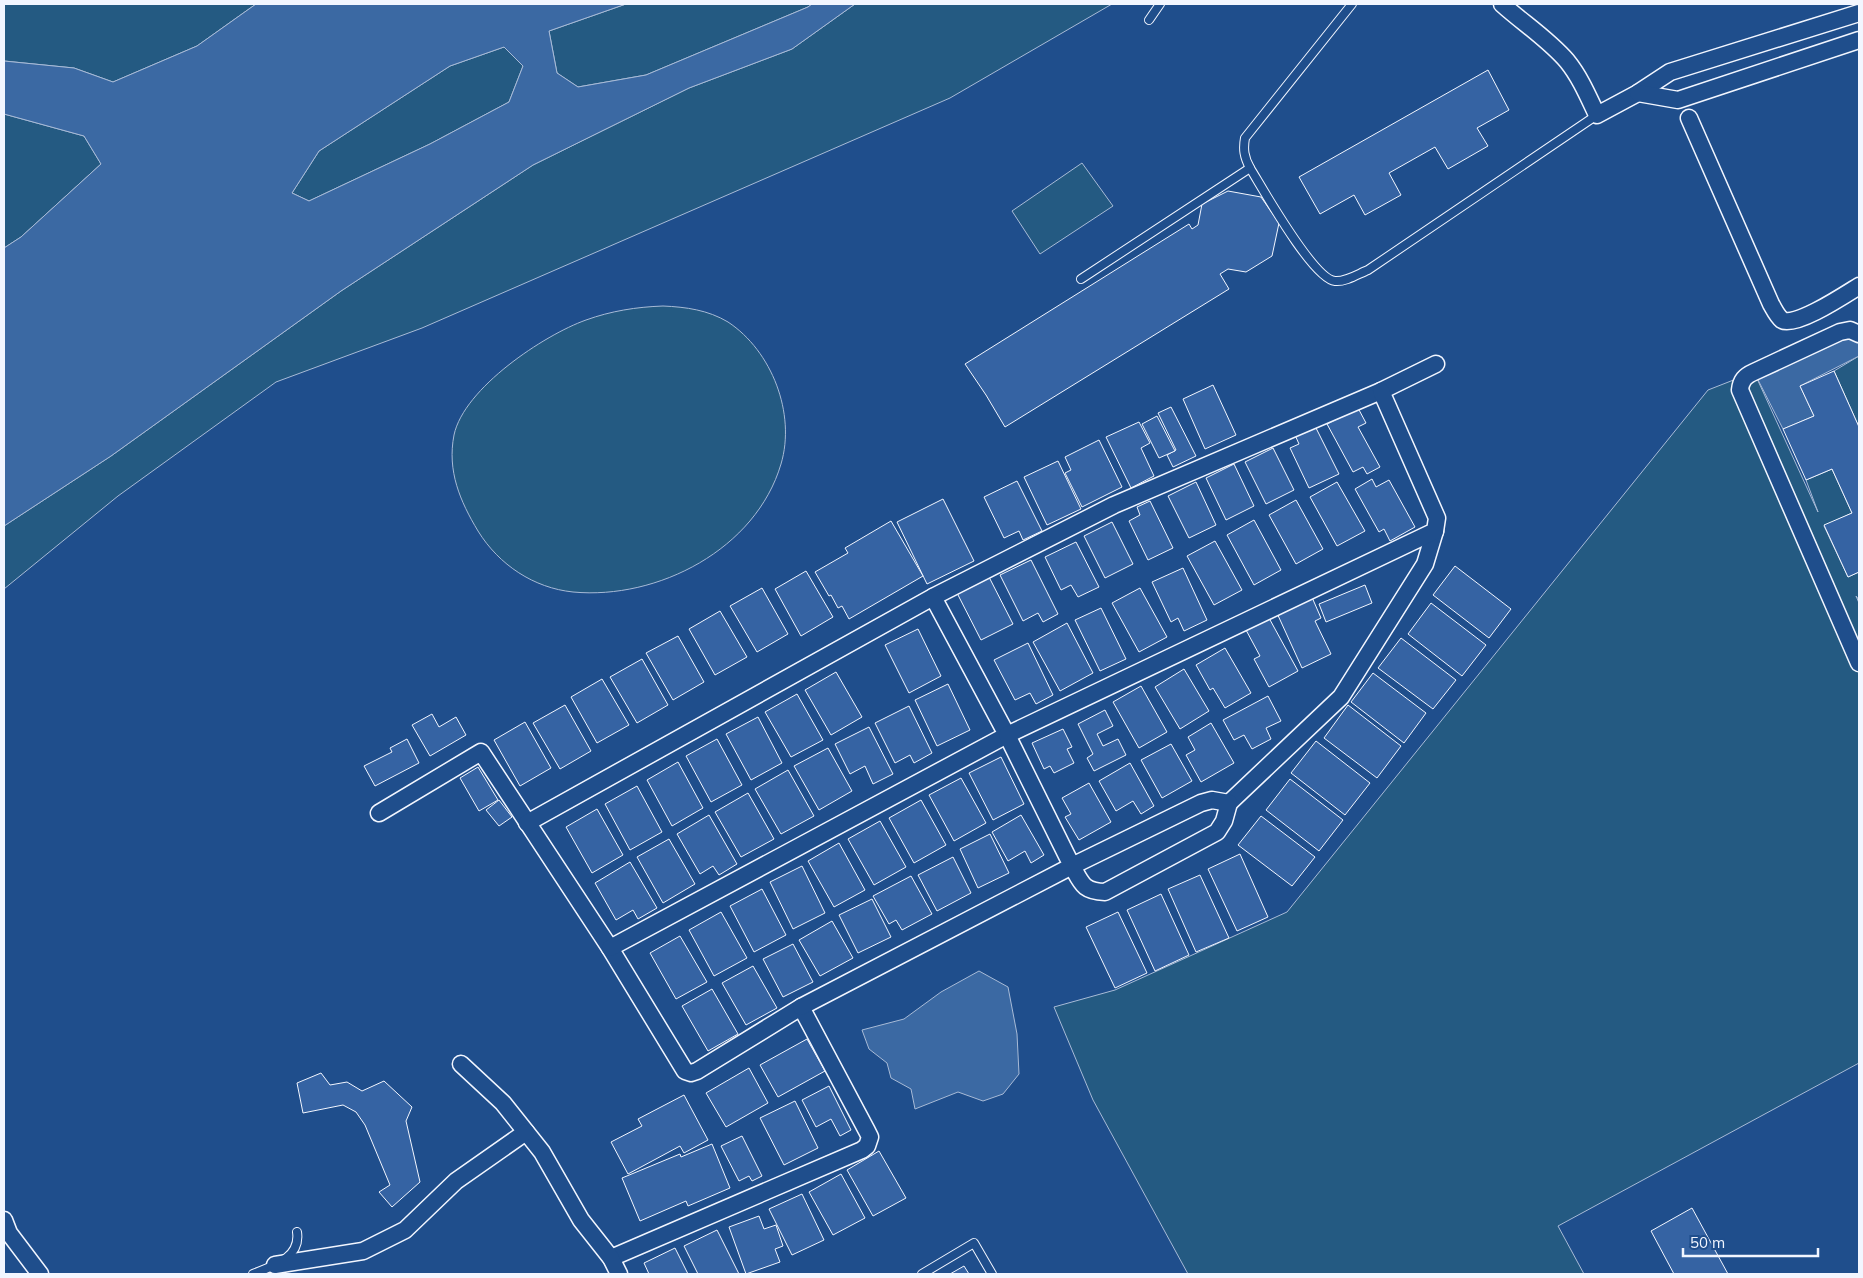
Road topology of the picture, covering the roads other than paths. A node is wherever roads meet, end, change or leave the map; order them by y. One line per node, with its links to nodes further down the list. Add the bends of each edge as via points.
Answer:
1 (1160, 4): 5 (lane)
2 (1352, 4): 10 (lane, via 1245,138 1243,147)
3 (1502, 4): 8 (street, via 1568,62)
4 (1859, 13): 7 (street, via 1670,72)
5 (1149, 20)
6 (1859, 40): 7 (street, via 1678,100)
7 (1638, 93): 8 (street)
8 (1597, 115): 10 (lane, via 1368,270 1348,279 1334,281 1309,261)
9 (1689, 118): 12 (street, via 1771,304 1782,320 1788,322 1801,318)
10 (1250, 168): 11 (lane)
11 (1081, 279)
12 (1859, 286)
13 (1859, 334): 18 (street, via 1850,330 1840,332 1754,372 1741,382 1740,390)
14 (1436, 364): 15 (street)
15 (1380, 392): 16 (street, via 1437,518); 17 (street, via 1114,505)
16 (1434, 531): 19 (street); 20 (street, via 1426,564 1341,697)
17 (933, 596): 19 (street); 22 (street)
18 (1859, 663)
19 (1007, 735): 23 (street); 24 (street)
20 (1229, 803): 23 (street, via 1212,800 1201,803); 23 (street, via 1217,832 1106,892 1082,886)
21 (379, 813): 22 (street, via 482,752)
22 (527, 823): 24 (street)
23 (1072, 866): 25 (street)
24 (610, 948): 25 (street, via 685,1071 691,1073)
25 (801, 1007): 30 (street, via 870,1137 867,1146)
26 (461, 1064): 27 (street, via 503,1103)
27 (526, 1132): 30 (street, via 542,1152 581,1220); 31 (street, via 456,1181 405,1230 363,1251)
28 (4, 1220): 32 (street)
29 (297, 1232): 31 (lane, via 298,1241 292,1254)
30 (611, 1258): 34 (street)
31 (275, 1265): 33 (lane)
32 (40, 1274)
33 (253, 1274)
34 (619, 1274)
35 (922, 1274): 36 (lane, via 974,1243)
36 (992, 1274)

